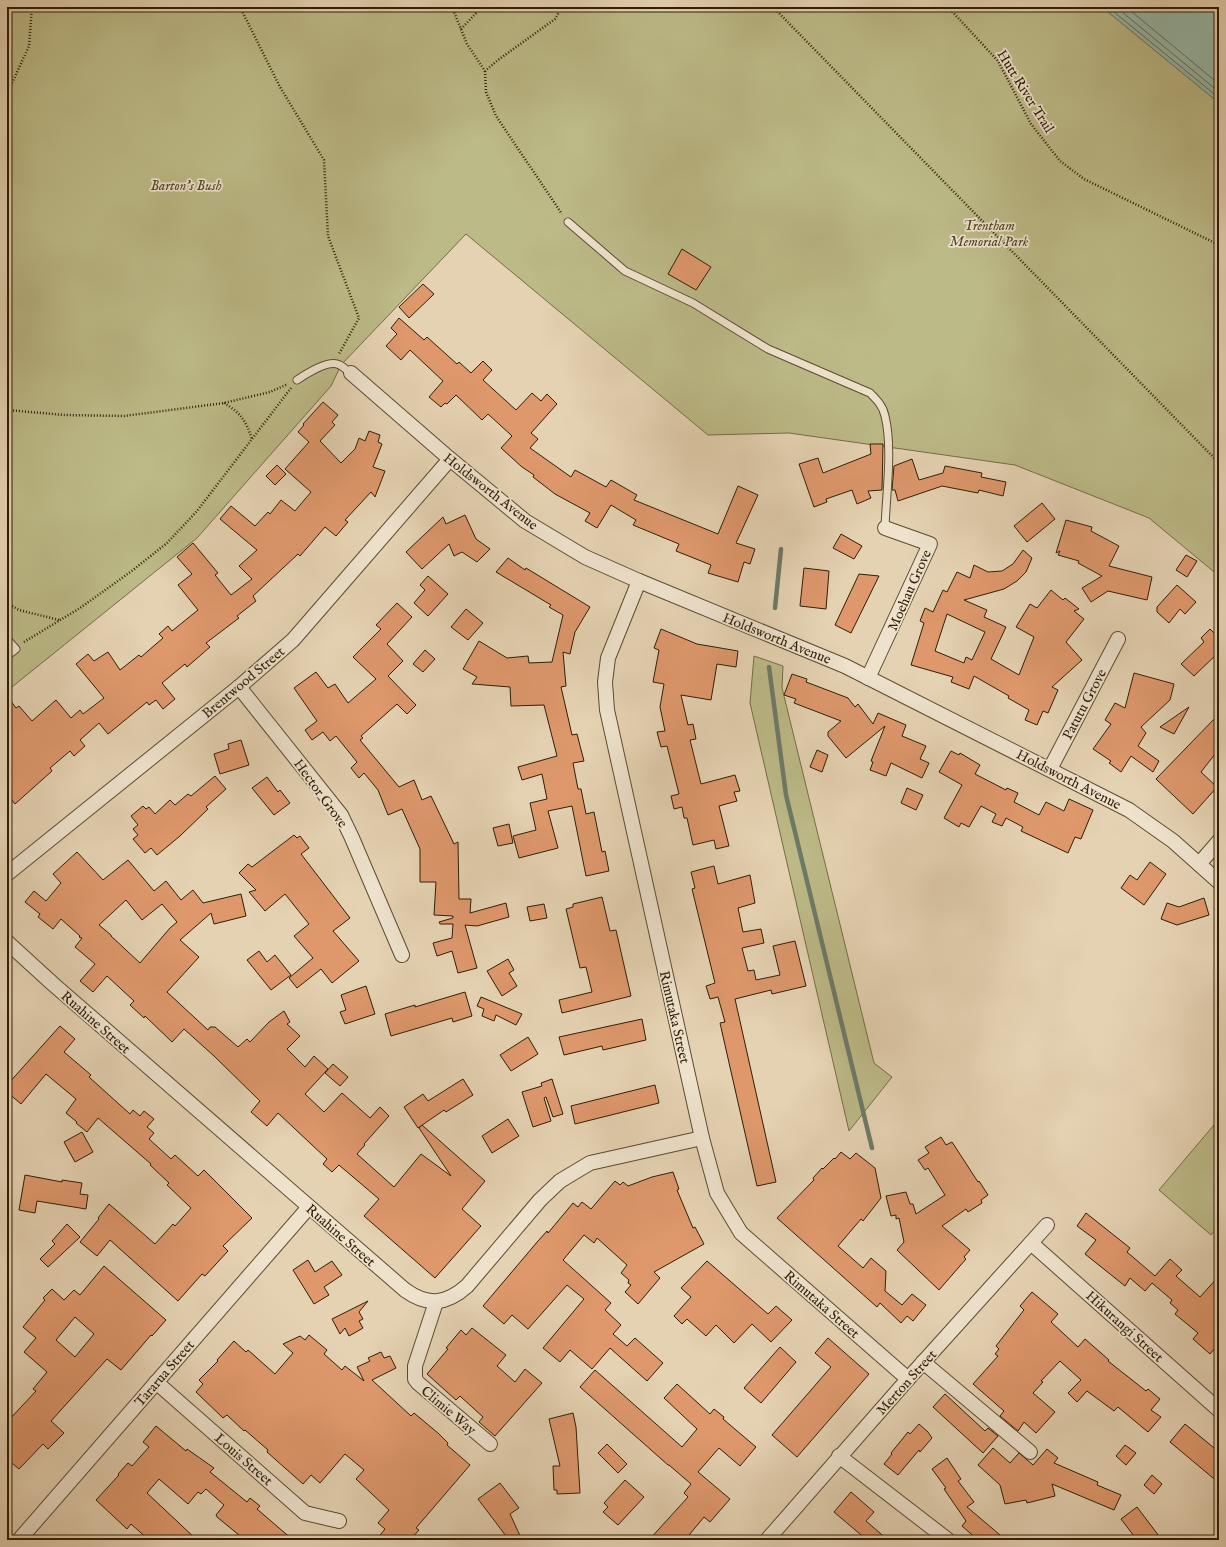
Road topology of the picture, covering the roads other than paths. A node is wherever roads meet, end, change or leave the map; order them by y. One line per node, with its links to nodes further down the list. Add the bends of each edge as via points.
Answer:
1 (568, 222): 5 (lane, via 625,271 693,303 768,349 870,393 879,402 885,415 889,441)
2 (351, 373): 3 (lane, via 334,363); 4 (street, Holdsworth Avenue)
3 (297, 380)
4 (450, 459): 6 (street, Holdsworth Avenue, via 525,521 585,557); 11 (street, Brentwood Street, via 293,640)
5 (885, 528): 10 (street, Moehau Grove, via 930,544)
6 (639, 581): 10 (street, Holdsworth Avenue, via 818,654); 19 (street, Rimutaka Street, via 608,658 605,682 607,710)
7 (7, 639): 9 (lane, via 16,649)
8 (1118, 639): 12 (street, Patutu Grove)
9 (7, 656)
10 (868, 678): 12 (street, Holdsworth Avenue)
11 (239, 686): 15 (street, Brentwood Street); 18 (street, Hector Grove, via 341,815)
12 (1050, 770): 14 (street, Holdsworth Avenue, via 1129,810)
13 (1219, 841): 14 (street)
14 (1200, 864): 16 (street, Holdsworth Avenue)
15 (7, 874)
16 (1219, 882)
17 (7, 942): 20 (street, Ruahine Street)
18 (402, 955)
19 (702, 1138): 23 (street, via 590,1163 560,1181 540,1200 467,1286 457,1295); 25 (street, Rimutaka Street, via 717,1193 741,1233)
20 (309, 1207): 23 (street, Ruahine Street, via 405,1290 415,1297); 26 (street, Tararua Street)
21 (1047, 1225): 22 (street, Merton Street)
22 (1031, 1243): 24 (street, Merton Street); 27 (street, Hikurangi Street)
23 (436, 1302): 28 (street, Climie Way, via 415,1366 415,1379)
24 (922, 1362): 25 (street, Merton Street); 29 (street)
25 (908, 1379): 30 (street, Merton Street)
26 (156, 1382): 31 (street, Louis Street, via 305,1513); 32 (street, Tararua Street)
27 (1219, 1410)
28 (490, 1444)
29 (1030, 1452)
30 (839, 1456): 33 (street, Merton Street); 34 (street)
31 (339, 1521)
32 (19, 1540)
33 (767, 1540)
34 (948, 1540)

